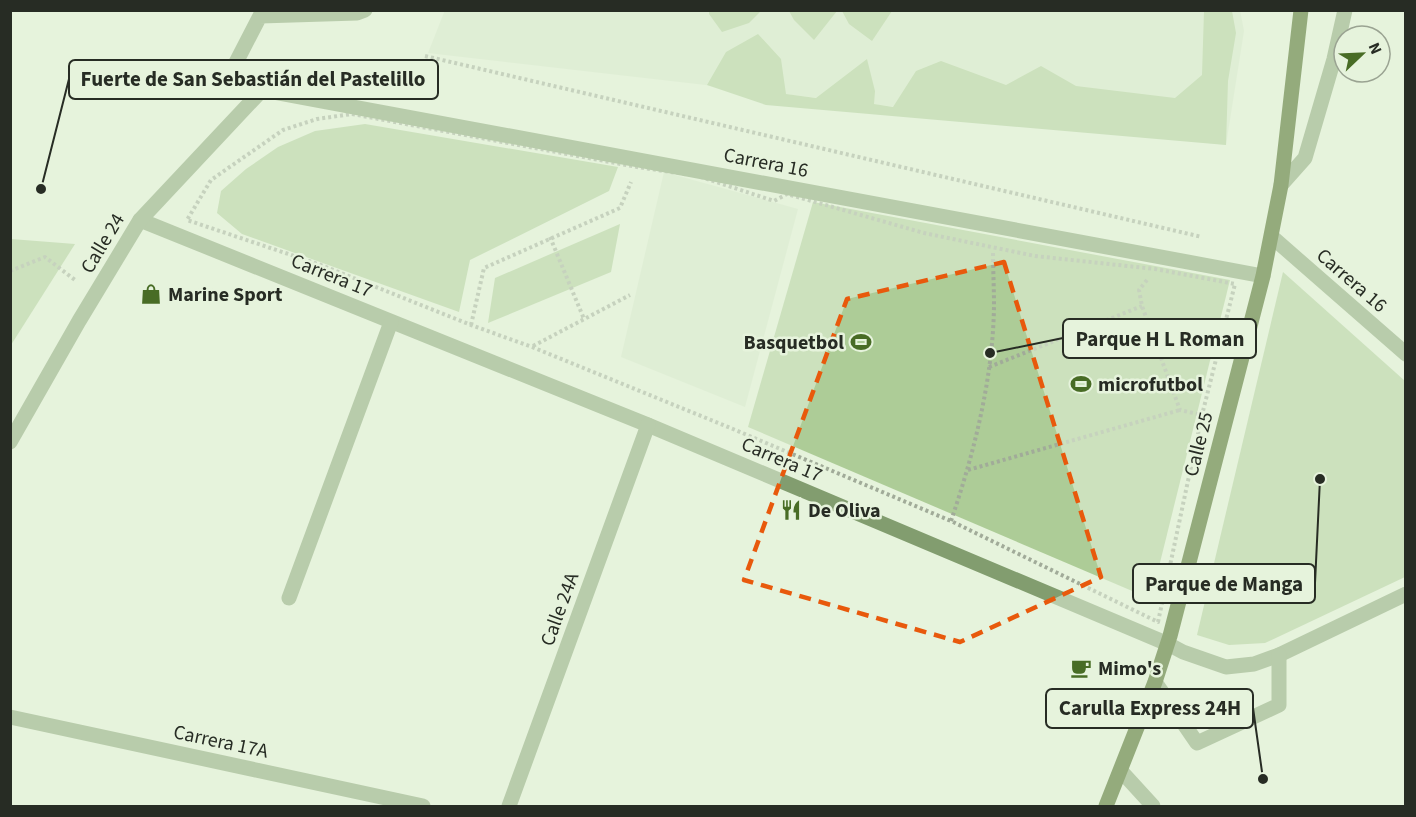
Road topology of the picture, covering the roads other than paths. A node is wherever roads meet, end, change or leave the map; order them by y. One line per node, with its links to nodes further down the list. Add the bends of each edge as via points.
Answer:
1 (366, 10): 4 (street, via 260,16)
2 (1301, 10): 6 (main road, Calle 25)
3 (1345, 10): 6 (street, via 1305,158)
4 (228, 78)
5 (262, 90): 7 (street, Calle 24); 9 (street, Carrera 16)
6 (1281, 185): 8 (main road, Calle 25)
7 (140, 220): 10 (street, Carrera 17); 13 (street, Calle 24)
8 (1272, 237): 9 (main road, Calle 25); 11 (street, Carrera 16)
9 (1263, 276): 16 (main road, Calle 25)
10 (391, 322): 12 (street, Carrera 17); 15 (street)
11 (1406, 354)
12 (648, 425): 16 (street, Carrera 17); 22 (street, Calle 24A)
13 (10, 442)
14 (1406, 594): 17 (street, Carrera 17)
15 (289, 598)
16 (1168, 644): 17 (street, Carrera 17, via 1226,667 1254,664); 18 (main road, Calle 25)
17 (1279, 655): 18 (street, via 1279,705 1197,743)
18 (1155, 682): 20 (main road, Calle 25)
19 (10, 717): 21 (street, Carrera 17A)
20 (1121, 771): 23 (main road, Calle 25); 24 (street)
21 (423, 807)
22 (510, 807)
23 (1106, 807)
24 (1153, 807)

